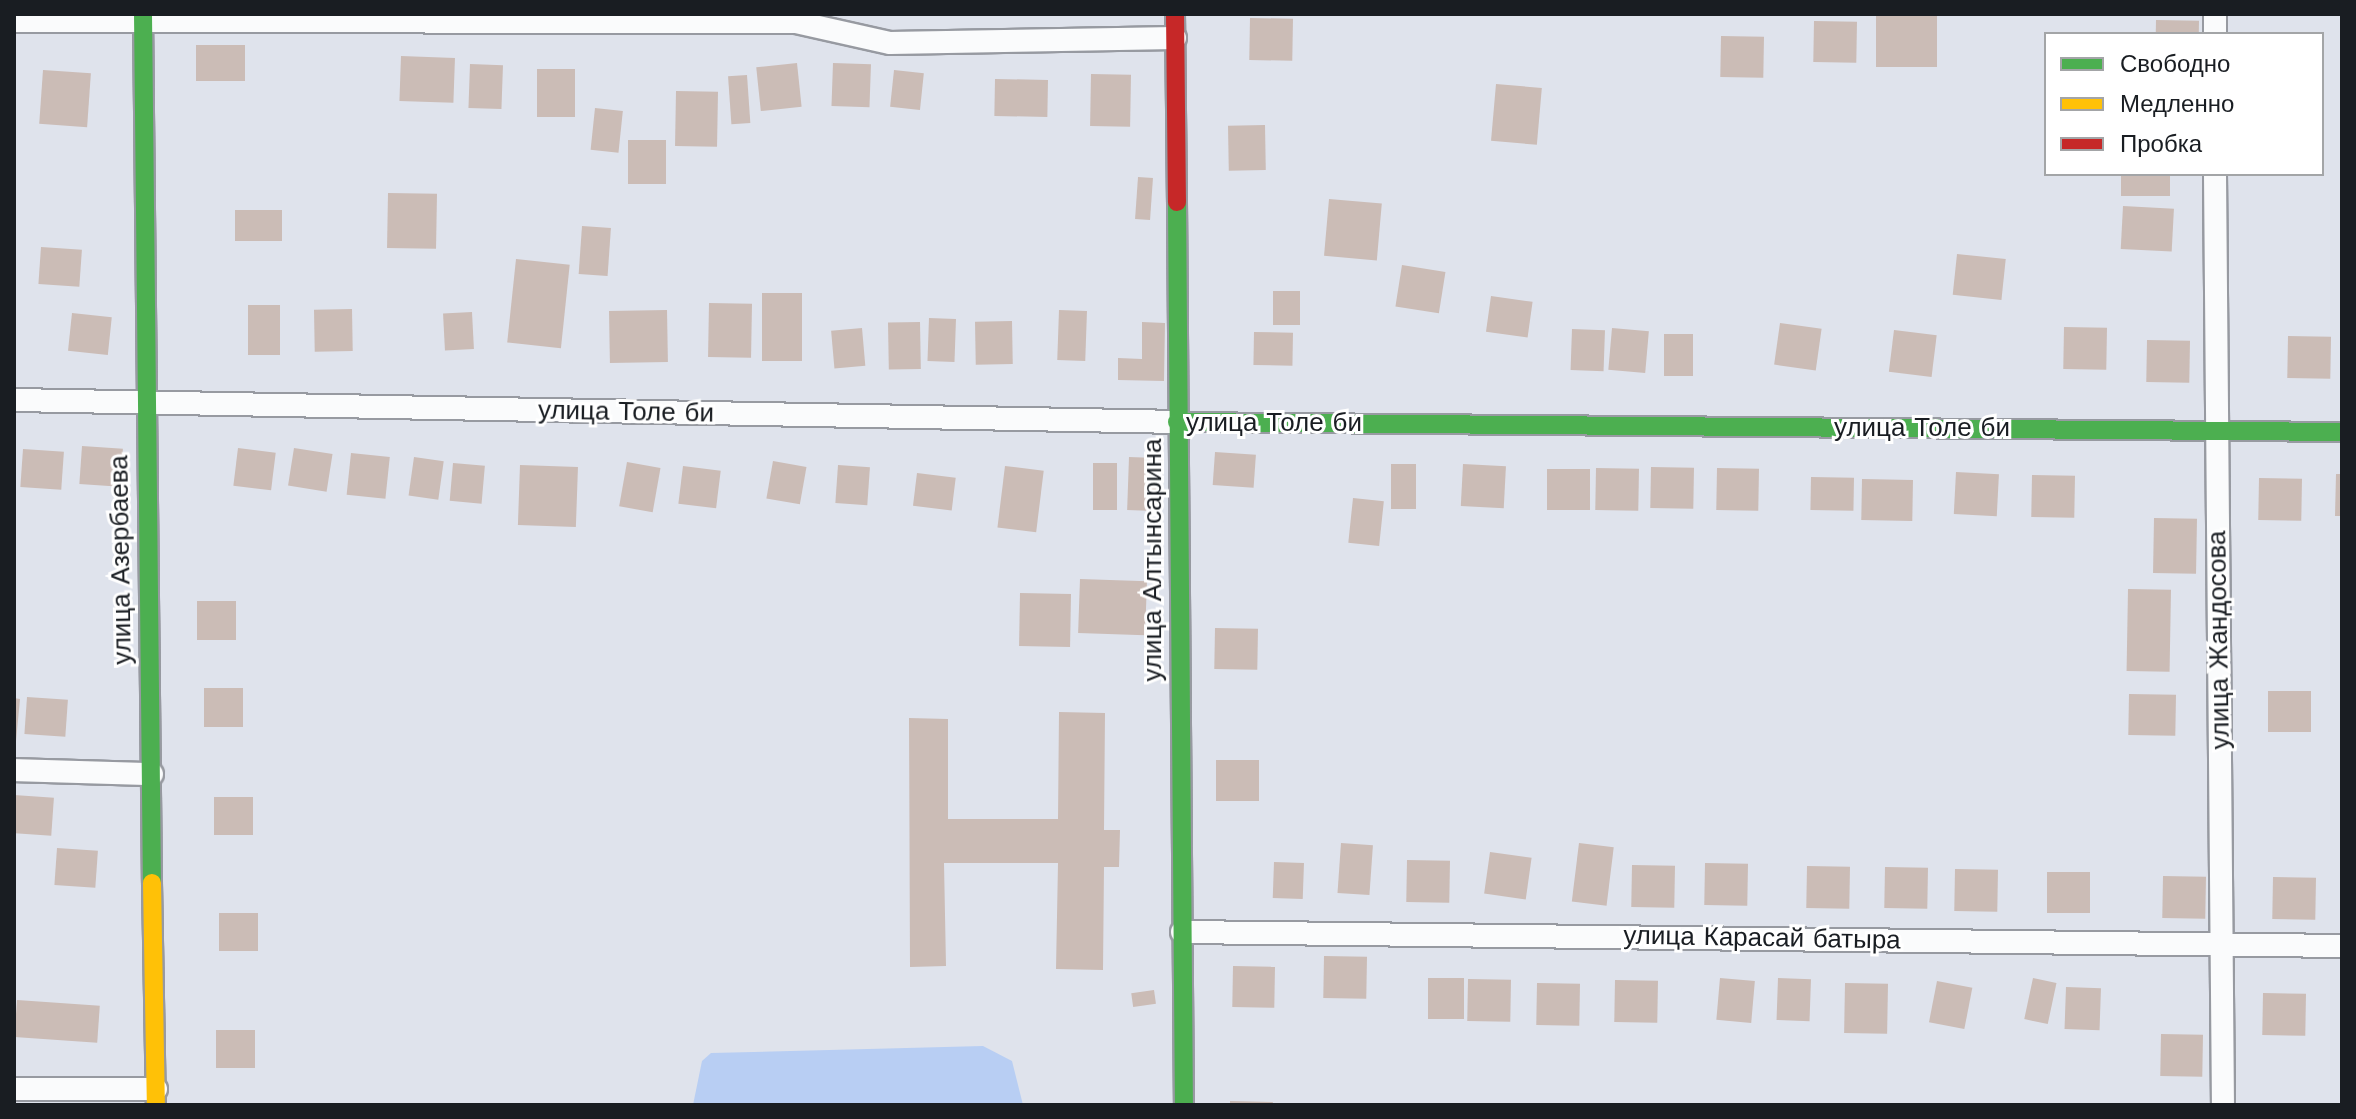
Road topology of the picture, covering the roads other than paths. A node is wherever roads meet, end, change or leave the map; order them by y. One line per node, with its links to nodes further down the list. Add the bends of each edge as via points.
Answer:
1 (1175, 14): 4 (street, улица Алтынсарина)
2 (144, 19): 3 (street); 4 (street, via 796,22 890,43); 7 (street, улица Азербаева)
3 (14, 21)
4 (1175, 38): 8 (street, улица Алтынсарина)
5 (2215, 176): 9 (street, улица Жандосова)
6 (14, 400): 7 (street, улица Толе би)
7 (144, 402): 8 (street, улица Толе би); 12 (street, улица Азербаева)
8 (1177, 422): 9 (street, улица Толе би); 13 (street, улица Алтынсарина)
9 (2214, 431): 10 (street, улица Толе би); 14 (street, улица Жандосова)
10 (2342, 432)
11 (14, 770): 12 (street)
12 (152, 774): 17 (street, улица Азербаева)
13 (1182, 932): 14 (street, улица Карасай батыра); 18 (street, улица Алтынсарина)
14 (2225, 946): 15 (street, улица Карасай батыра); 19 (street, улица Жандосова)
15 (2342, 946)
16 (14, 1089): 17 (street)
17 (156, 1097)
18 (1184, 1105)
19 (2223, 1105)

